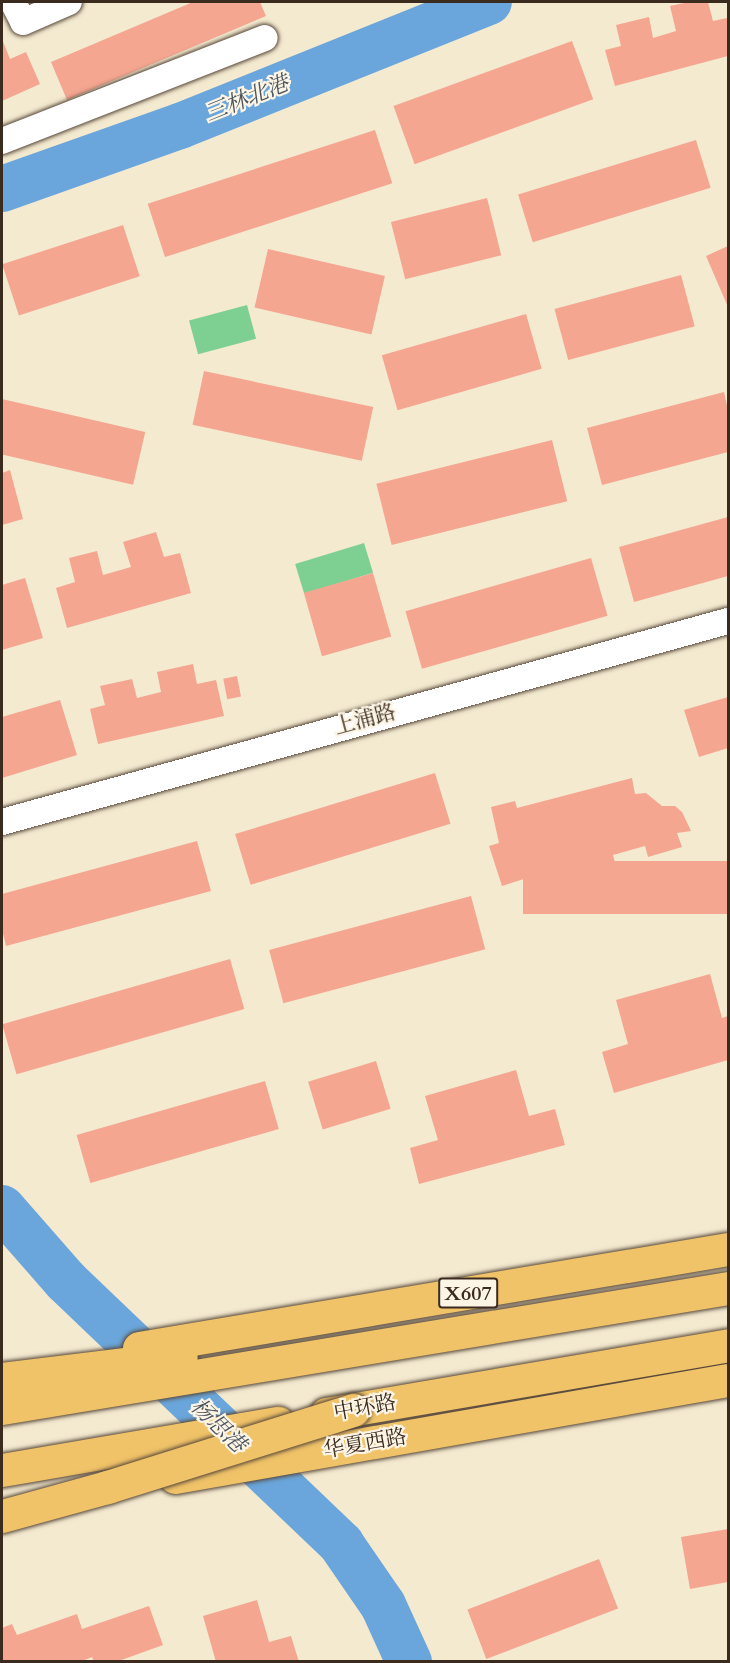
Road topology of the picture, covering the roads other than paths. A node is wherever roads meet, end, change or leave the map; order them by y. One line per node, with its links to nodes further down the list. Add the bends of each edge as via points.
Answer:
1 (13, 2): 2 (street, via 23,22)
2 (69, 2)
3 (265, 38): 4 (street)
4 (2, 141)
5 (729, 621): 6 (street, 上浦路)
6 (2, 822)
7 (729, 1249): 11 (main road, X607)
8 (729, 1288): 9 (main road)
9 (641, 1302): 11 (main road); 13 (main road)
10 (729, 1345): 14 (main road, 中环路)
11 (7, 1370)
12 (729, 1380): 16 (main road, 华夏西路)
13 (2, 1408)
14 (353, 1410): 15 (main road, 中环路, bridge); 18 (main road, bridge)
15 (2, 1470)
16 (59, 1498): 17 (main road, 华夏西路); 19 (main road)
17 (2, 1508)
18 (2, 1516)
19 (2, 1526)

